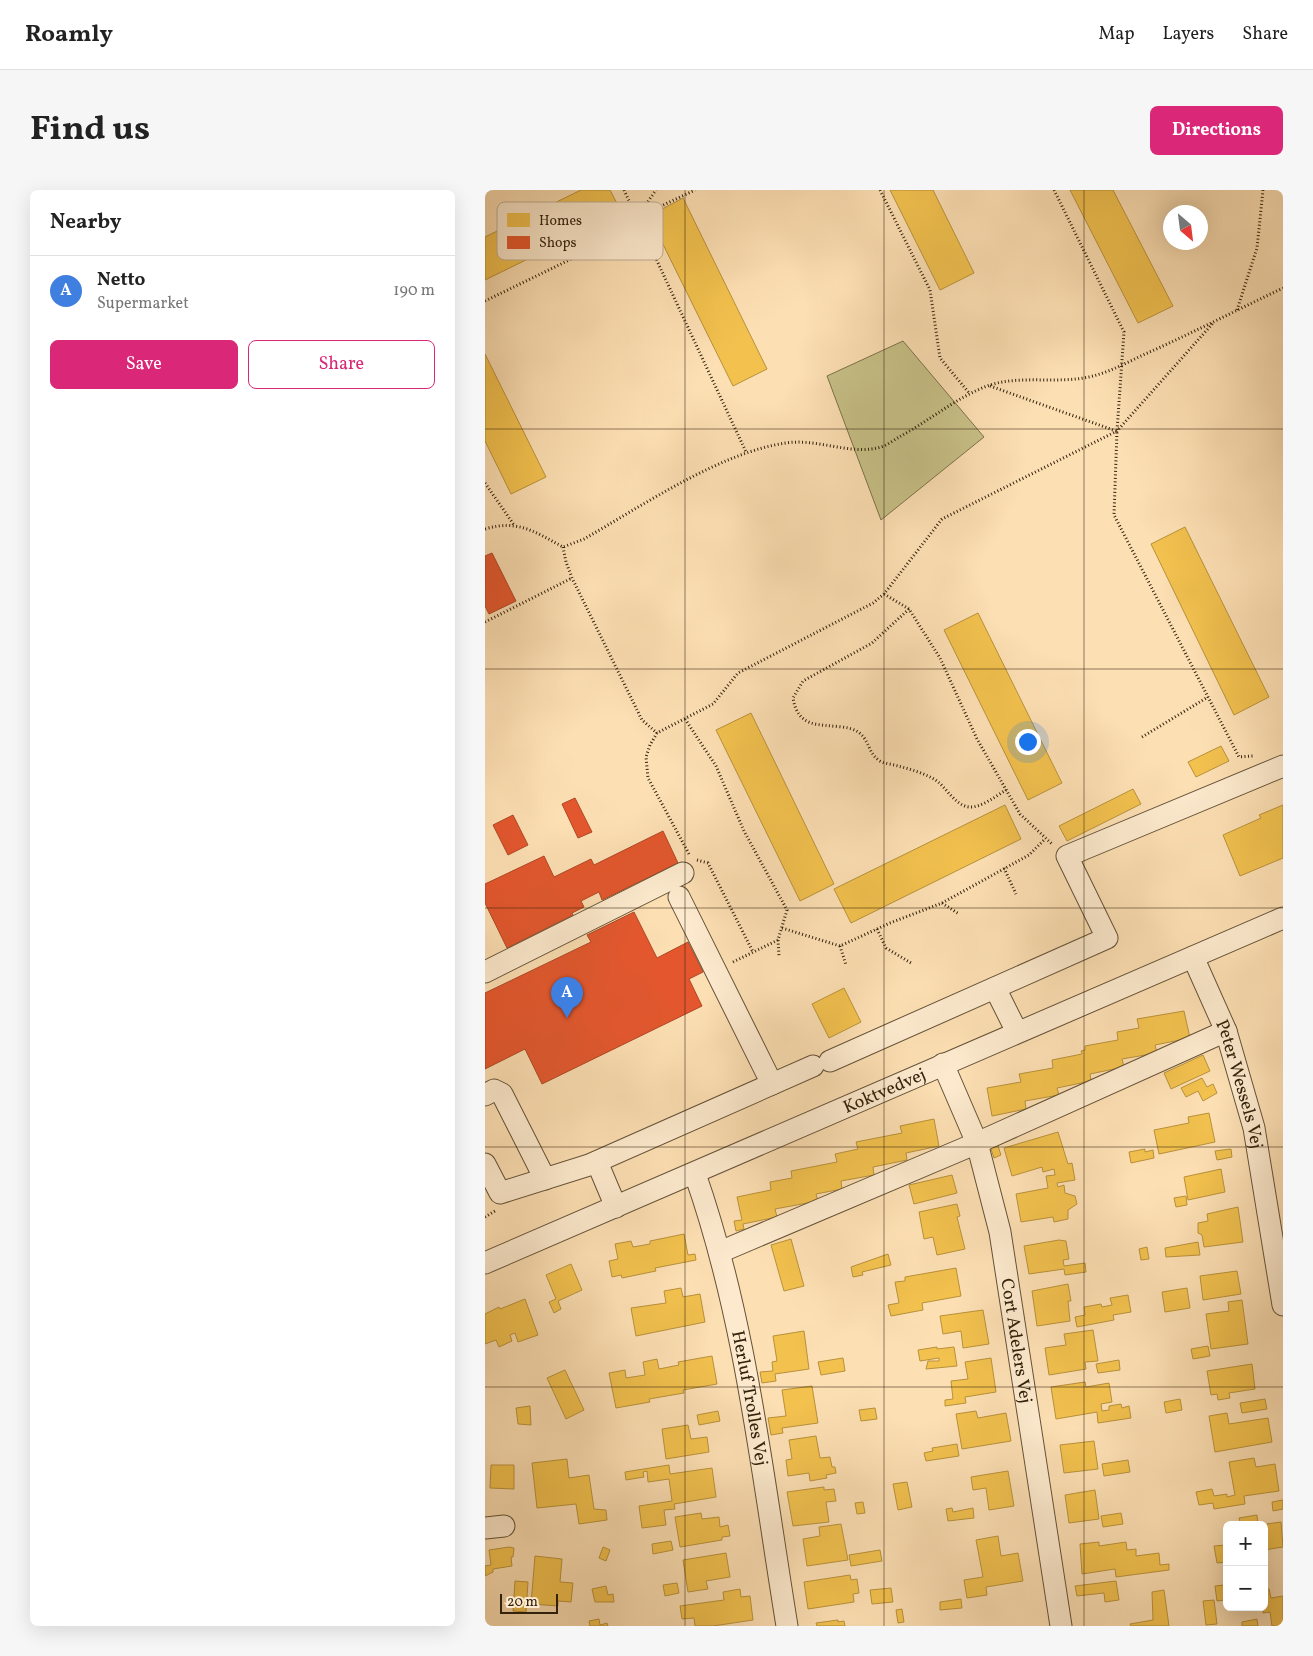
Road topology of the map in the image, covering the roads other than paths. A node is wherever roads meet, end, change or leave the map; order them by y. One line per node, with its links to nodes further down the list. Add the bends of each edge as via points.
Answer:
1 (1283, 766): 7 (street, via 1067,856 1107,938)
2 (683, 873): 6 (street)
3 (679, 897): 11 (street)
4 (1283, 918): 5 (street, Koktvedvej)
5 (1193, 957): 8 (street, Peter Wessels Vej); 9 (street, Koktvedvej)
6 (485, 972)
7 (995, 988): 9 (street); 11 (street)
8 (1226, 1030): 13 (street); 21 (street, Peter Wessels Vej, via 1254,1128)
9 (1017, 1032): 10 (street, Koktvedvej)
10 (943, 1064): 13 (street, Cort Adelers Vej); 16 (street, Koktvedvej)
11 (772, 1084): 14 (street)
12 (485, 1094): 17 (street, via 494,1090 502,1094)
13 (977, 1143): 19 (street); 23 (street, Cort Adelers Vej, via 999,1232)
14 (597, 1162): 17 (street); 18 (street)
15 (486, 1170): 17 (street, via 500,1193)
16 (695, 1174): 18 (street, Koktvedvej); 19 (street, Herluf Trolles Vej)
17 (545, 1179)
18 (616, 1207): 20 (street, Koktvedvej)
19 (720, 1252): 22 (street, Herluf Trolles Vej, via 736,1312)
20 (485, 1262)
21 (1283, 1305)
22 (787, 1626)
23 (1061, 1626)

